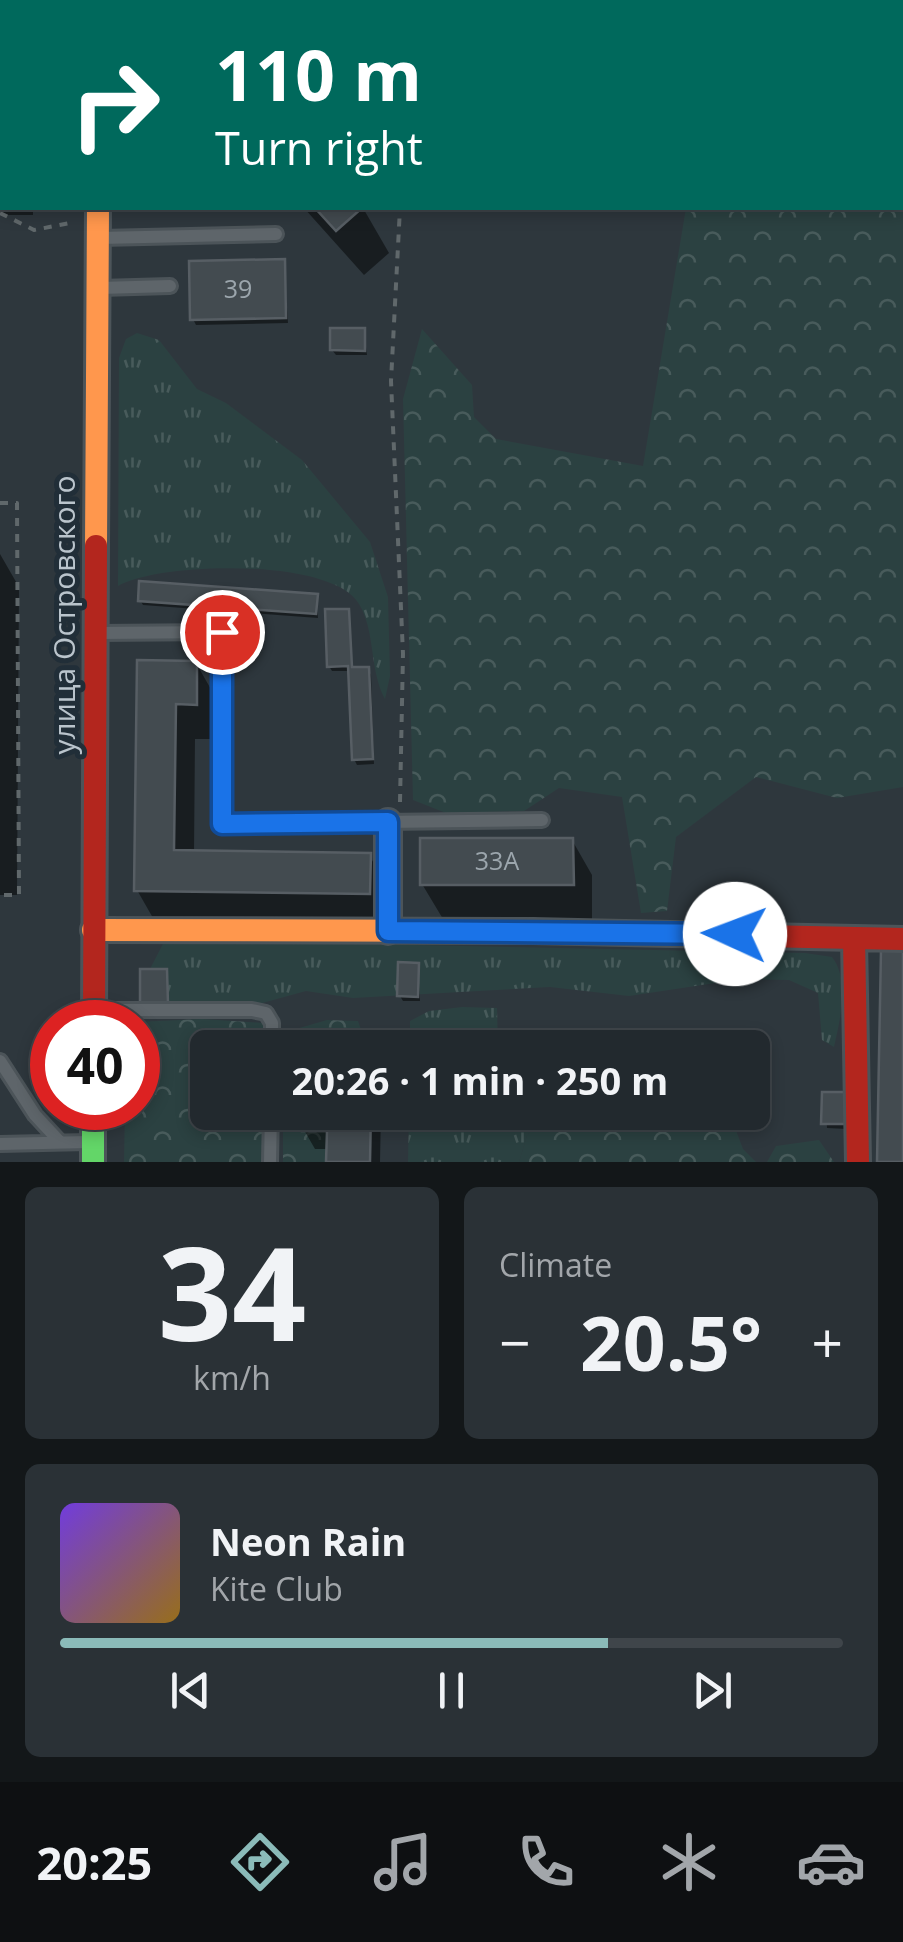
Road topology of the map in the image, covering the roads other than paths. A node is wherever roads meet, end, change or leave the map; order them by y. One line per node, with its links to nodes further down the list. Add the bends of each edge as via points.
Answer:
1 (98, 222): 2 (lane); 4 (street, улица Островского)
2 (276, 234)
3 (170, 286): 4 (lane)
4 (98, 288): 5 (street, улица Островского)
5 (95, 633): 7 (lane, via 222,632 222,824); 8 (street, улица Островского)
6 (542, 820): 7 (lane)
7 (394, 822): 9 (street)
8 (94, 930): 9 (street); 12 (street, улица Островского)
9 (388, 931): 10 (street)
10 (854, 938): 11 (street); 21 (street)
11 (903, 939)
12 (94, 1000)
13 (160, 1013): 14 (lane, via 252,1010 266,1014)
14 (272, 1030)
15 (0, 1062): 17 (lane)
16 (271, 1130): 20 (lane)
17 (60, 1142): 18 (lane); 19 (lane)
18 (0, 1144)
19 (93, 1152)
20 (270, 1162)
21 (858, 1162)

